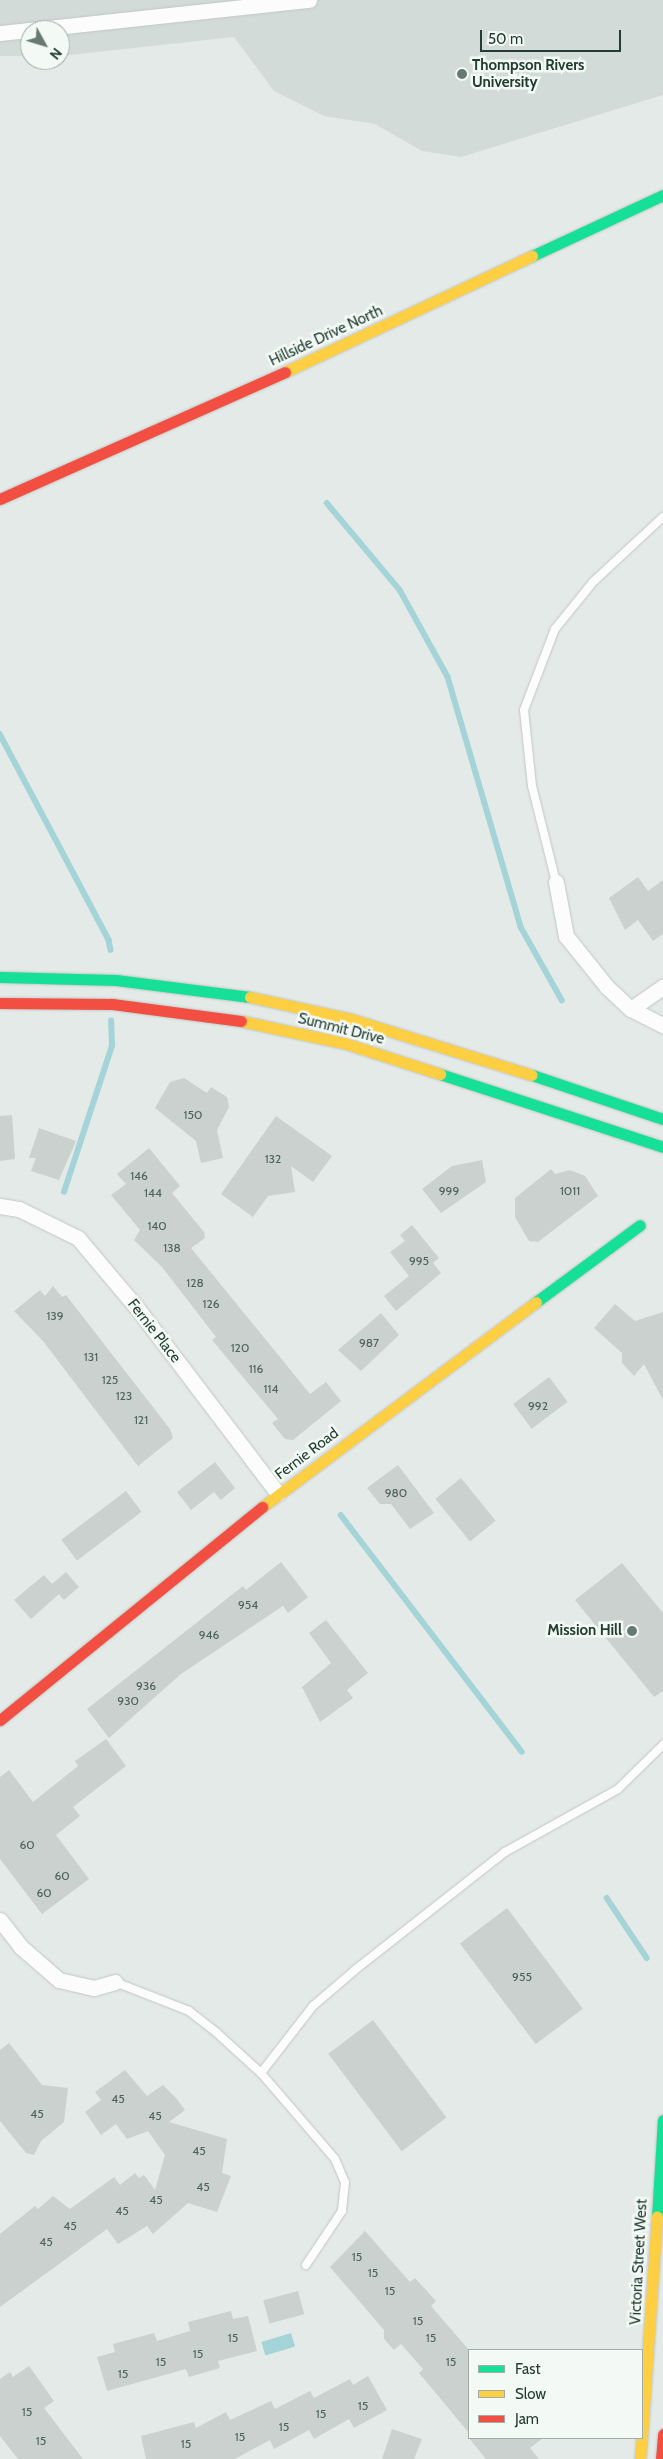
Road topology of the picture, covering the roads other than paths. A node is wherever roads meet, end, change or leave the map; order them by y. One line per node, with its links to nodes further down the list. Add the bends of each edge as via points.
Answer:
1 (309, 0): 2 (street)
2 (0, 33)
3 (663, 195): 4 (main road, Hillside Drive North, via 190,416)
4 (0, 499)
5 (663, 517): 6 (lane, via 593,582 555,629 524,710 532,786)
6 (556, 882): 10 (street, via 566,936)
7 (0, 977): 12 (main road, Summit Drive, via 116,980 237,994 351,1019 454,1049)
8 (663, 987): 10 (street)
9 (0, 1003): 13 (main road, Summit Drive, via 112,1004 232,1019 344,1043)
10 (631, 1009): 11 (street)
11 (663, 1025)
12 (663, 1119)
13 (663, 1147)
14 (0, 1206): 16 (street, Fernie Place, via 19,1209 78,1238 137,1308)
15 (640, 1225): 16 (main road, Fernie Road)
16 (278, 1494): 17 (main road, Fernie Road)
17 (0, 1720)
18 (663, 1745): 21 (lane, via 618,1790 504,1852 355,1970 313,2006)
19 (0, 1920): 20 (street, via 21,1946 59,1980 94,1988)
20 (115, 1982): 21 (lane, via 189,2011)
21 (261, 2073): 23 (lane, via 335,2160 345,2182 342,2210)
22 (663, 2120): 24 (main road, Victoria Street West)
23 (306, 2265)
24 (643, 2422)
25 (663, 2434): 28 (main road)
26 (642, 2439): 27 (main road, Victoria Street West)
27 (640, 2459)
28 (660, 2459)

